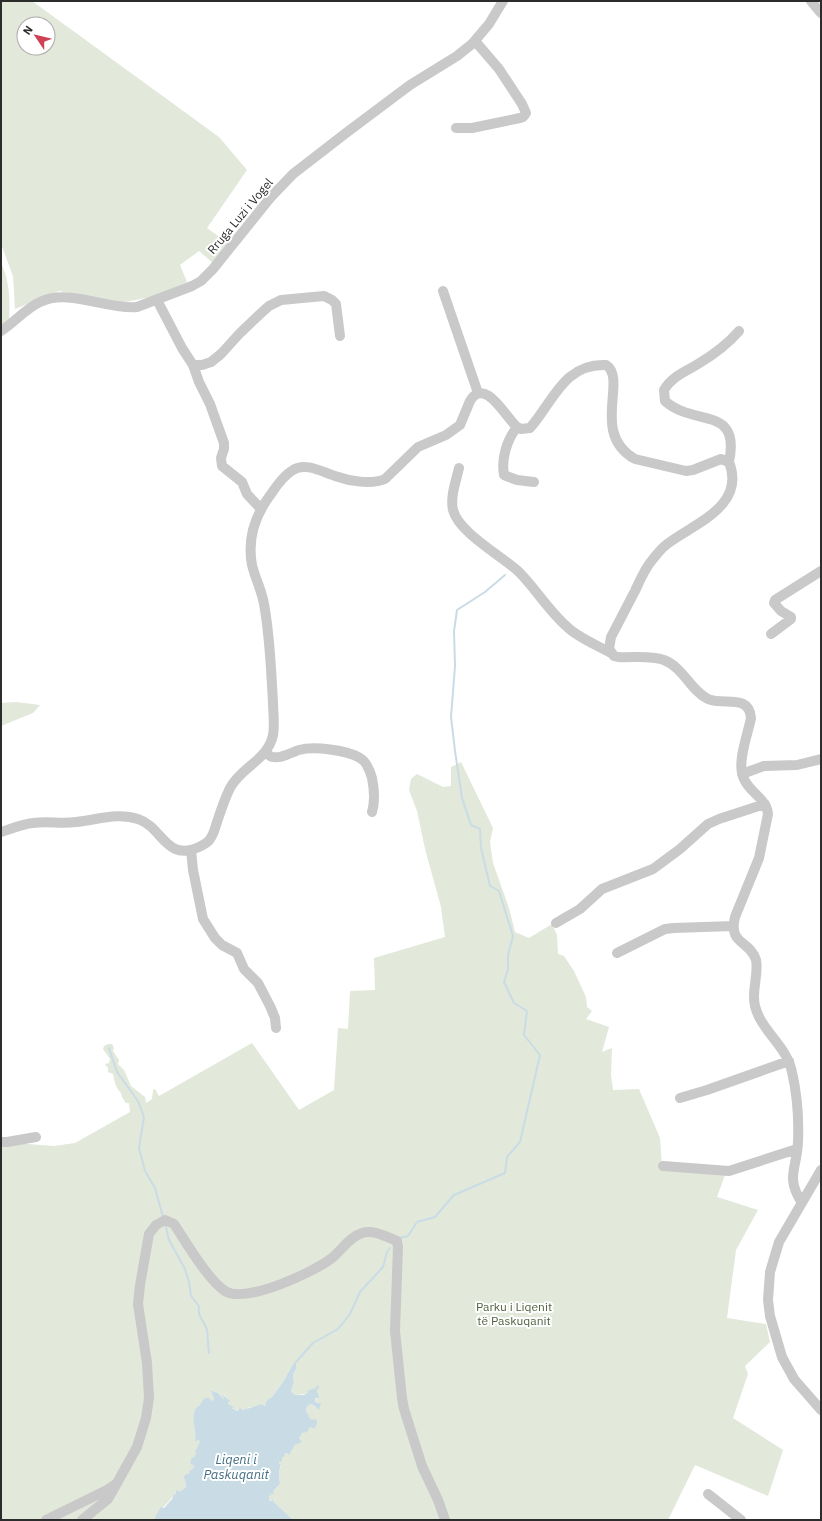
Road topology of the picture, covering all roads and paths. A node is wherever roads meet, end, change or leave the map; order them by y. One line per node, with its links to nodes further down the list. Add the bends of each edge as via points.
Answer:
1 (503, 1): 4 (street, Rruga Luzi i Vogel)
2 (811, 1): 3 (street)
3 (821, 13)
4 (475, 41): 5 (street, via 499,69 526,113 520,118 472,128); 7 (street, Rruga Luzi i Vogel, via 346,132 293,174 204,278 192,286)
5 (456, 128)
6 (443, 291): 12 (street)
7 (157, 300): 8 (street, Rruga Luzi i Vogel, via 129,308 92,300 54,298 41,301); 11 (street)
8 (1, 331)
9 (739, 331): 14 (street, via 719,350 672,379 664,390 665,401 669,405 715,421 727,429 732,442)
10 (340, 336): 11 (street, via 336,304 332,300 324,296 281,300 269,306 211,362)
11 (193, 365): 17 (street, via 224,443 220,458 222,466 242,482 247,494)
12 (478, 393): 13 (street, via 482,392 491,397); 17 (street, via 470,401 460,425 446,435 418,447 385,479 349,480 300,466 287,474)
13 (517, 427): 14 (street, via 530,428 571,375 591,366 606,365 612,370 614,381 612,427 620,445 630,456 686,471 721,459); 16 (street, via 506,445 504,475)
14 (729, 462): 20 (street, via 733,476 732,485 723,503 709,517 668,543 651,561 611,637)
15 (459, 468): 20 (street, via 453,496 453,510 458,520 519,572 564,624)
16 (534, 482)
17 (260, 509): 21 (street, via 252,528 251,553 252,566 264,603 272,678 273,733)
18 (821, 571): 19 (street, via 775,600 774,604 791,619)
19 (771, 634)
20 (611, 653): 23 (street, via 618,657 654,658 668,662 709,699 716,702 740,702 748,709 751,718 742,760)
21 (266, 752): 25 (street, via 270,756 278,757 300,749 312,748 360,758 366,764 374,786); 27 (street, via 230,787 210,839)
22 (821, 759): 23 (street, via 797,765 764,766)
23 (742, 774): 24 (street, via 750,788)
24 (765, 804): 28 (street, via 708,824 680,850 653,869 602,888 580,909); 29 (street, via 768,814 759,858)
25 (372, 812)
26 (1, 832): 27 (street, via 31,823 129,817 146,822 170,847 176,850)
27 (190, 850): 31 (street, via 203,919 215,938 237,953 244,969 258,983 275,1018)
28 (556, 923)
29 (732, 926): 30 (street, via 664,929); 32 (street, via 737,938 756,961 754,999 757,1013)
30 (617, 953)
31 (276, 1028)
32 (789, 1061): 33 (street); 36 (street, via 798,1125)
33 (680, 1098)
34 (36, 1137): 35 (street)
35 (1, 1142)
36 (797, 1149): 37 (street, via 729,1171); 39 (street, via 792,1178 793,1188)
37 (663, 1166)
38 (821, 1170): 39 (street)
39 (802, 1203): 40 (street, via 786,1228 774,1256 768,1300 782,1357 794,1379)
40 (821, 1410)
41 (117, 1483): 43 (street); 44 (street, via 108,1499); 45 (street, via 137,1447 148,1407 147,1363 138,1304 147,1239 152,1229 165,1220 172,1222 214,1282 224,1290 236,1294 263,1290 304,1275 331,1259 352,1238 370,1232 393,1239 398,1246 395,1331 402,1398 422,1466)
42 (708, 1494): 46 (street)
43 (46, 1520)
44 (82, 1520)
45 (445, 1520)
46 (741, 1520)

